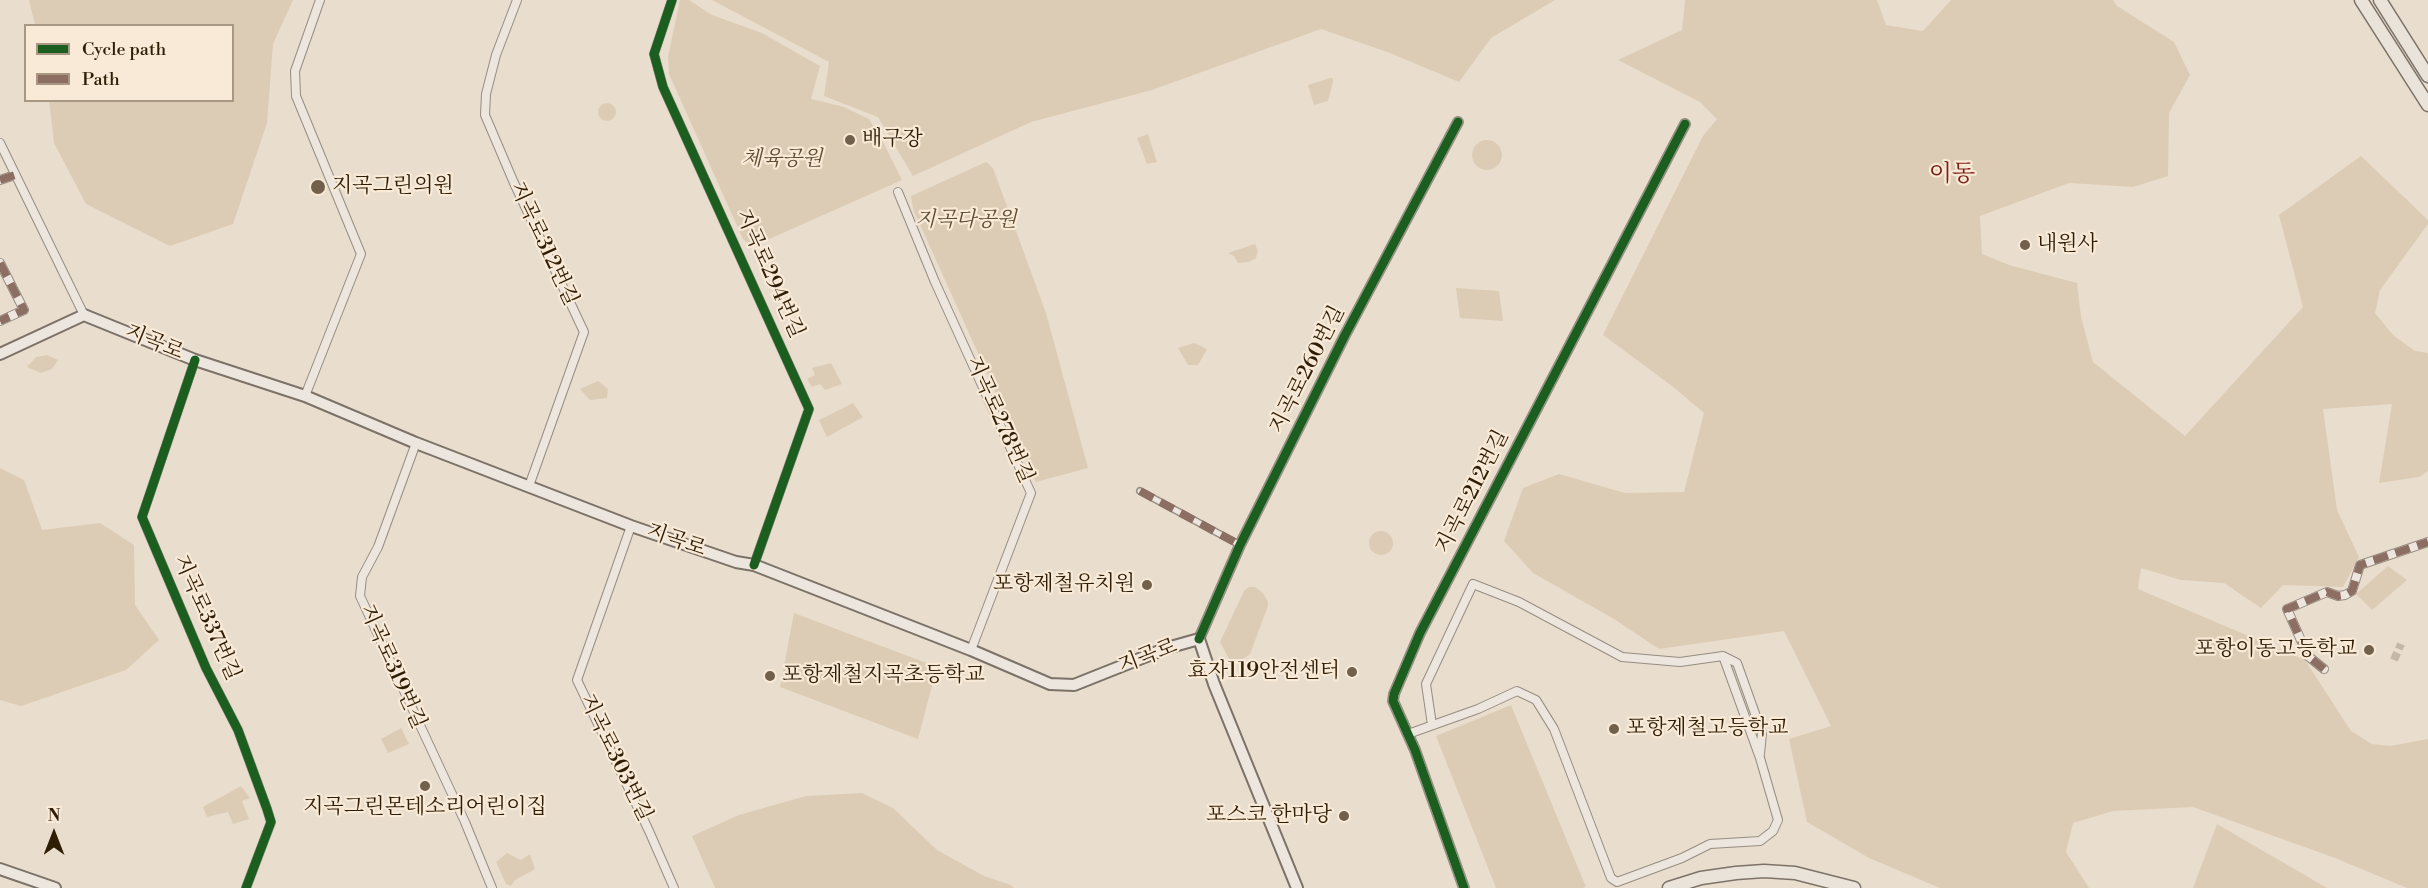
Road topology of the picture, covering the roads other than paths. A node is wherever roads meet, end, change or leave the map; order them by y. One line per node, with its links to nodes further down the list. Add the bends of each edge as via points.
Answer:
1 (320, 0): 19 (street, via 295,71 296,96 362,254)
2 (517, 0): 21 (street, 지곡로312번길, via 496,55 485,115 584,332)
3 (672, 0): 26 (street, 지곡로294번길, via 654,54 663,87 810,409)
4 (2361, 0): 7 (main road)
5 (2380, 0): 6 (main road)
6 (2428, 76)
7 (2428, 105)
8 (1458, 122): 25 (street, 지곡로260번길)
9 (1685, 124): 31 (street, 지곡로212번길, via 1420,633 1393,701)
10 (0, 143): 11 (street)
11 (15, 175): 12 (street); 15 (street)
12 (0, 180)
13 (898, 192): 28 (street, 지곡로278번길, via 1031,493)
14 (0, 263): 16 (street, via 24,310)
15 (84, 315): 17 (main road); 18 (main road, 지곡로)
16 (0, 321)
17 (0, 354)
18 (195, 360): 19 (main road, 지곡로); 34 (street, 지곡로337번길, via 142,517 206,668 238,730 271,822)
19 (305, 396): 20 (main road, 지곡로)
20 (416, 442): 21 (main road, 지곡로); 35 (street, 지곡로319번길, via 378,547 362,578 360,596)
21 (529, 486): 23 (main road, 지곡로)
22 (1140, 491): 25 (street)
23 (632, 526): 26 (main road, 지곡로); 36 (street, 지곡로303번길, via 577,680)
24 (2428, 542): 29 (street, via 2360,565 2352,591 2345,596 2326,591 2287,609 2308,656)
25 (1240, 545): 27 (street, 지곡로260번길)
26 (754, 565): 28 (main road, 지곡로)
27 (1199, 639): 28 (main road, 지곡로, via 1074,685 1050,684); 37 (main road, 지곡로)
28 (971, 650)
29 (2324, 669)
30 (1432, 725): 30 (street, via 1517,691 1536,699 1554,729 1611,878 1617,882 1710,844 1760,841 1773,831 1778,820 1723,656 1680,662 1622,657 1519,602 1473,584 1426,684); 31 (street)
31 (1408, 734): 38 (street, 지곡로212번길)
32 (0, 868): 33 (main road)
33 (54, 888)
34 (246, 888)
35 (492, 888)
36 (674, 888)
37 (1296, 888)
38 (1464, 888)
39 (1669, 888): 40 (main road, via 1701,878 1764,872 1795,873)
40 (1854, 888)

